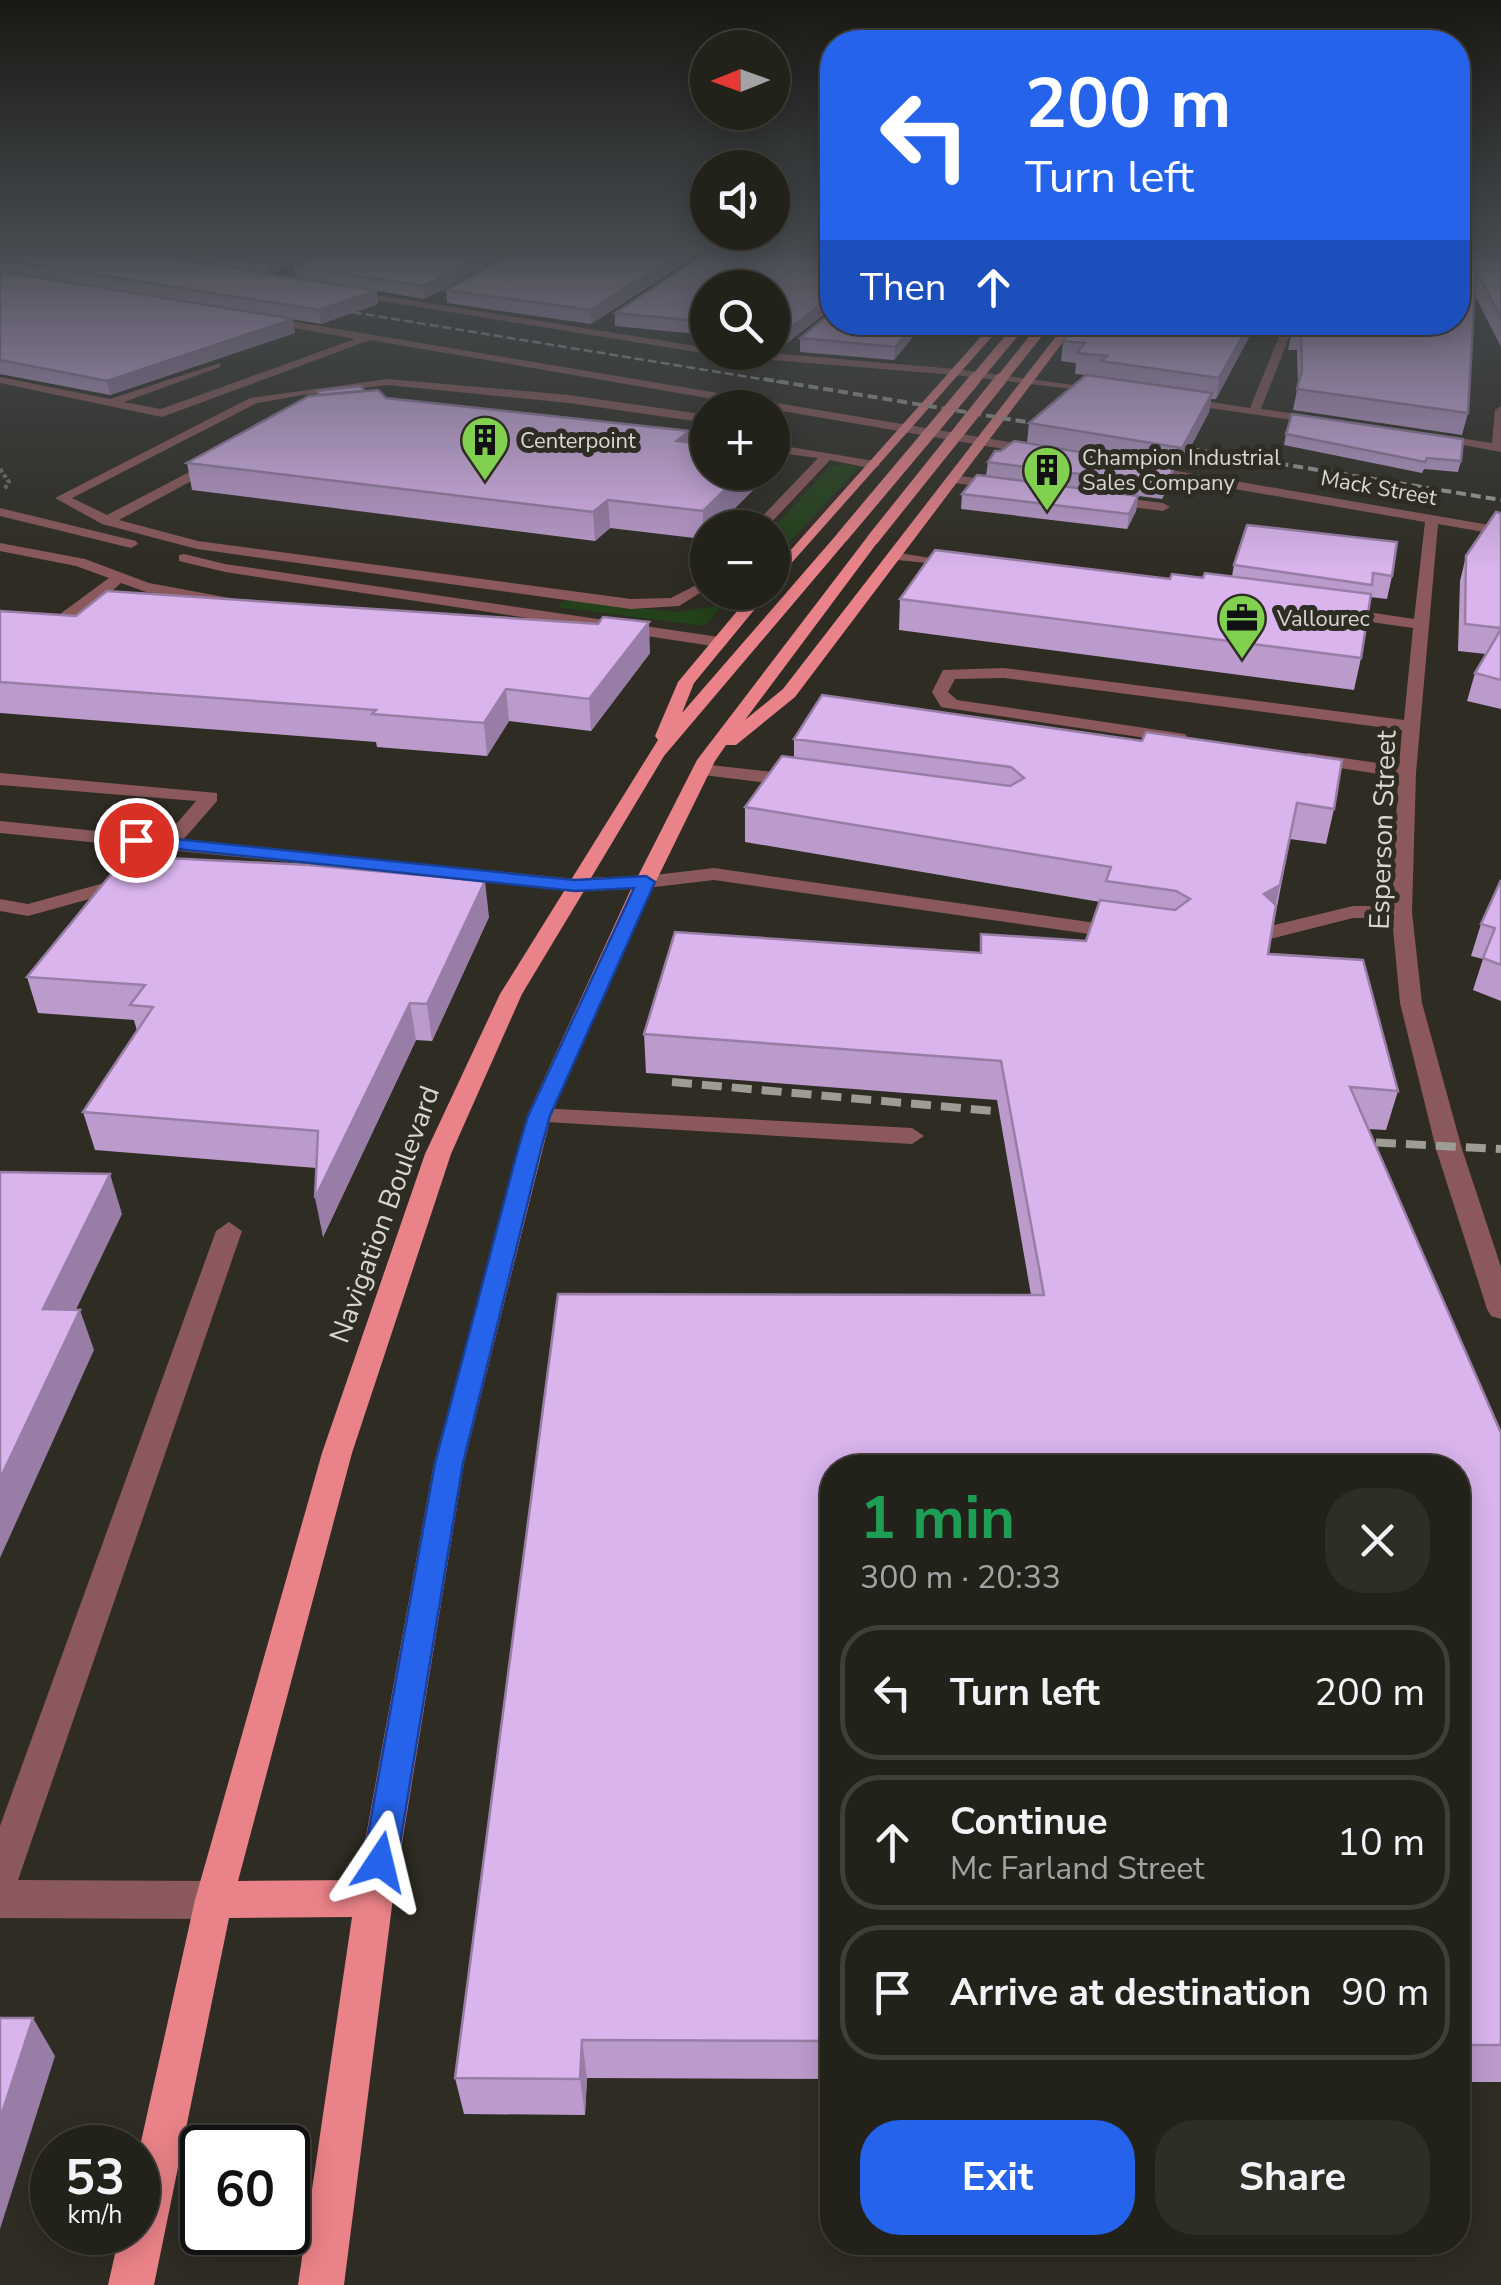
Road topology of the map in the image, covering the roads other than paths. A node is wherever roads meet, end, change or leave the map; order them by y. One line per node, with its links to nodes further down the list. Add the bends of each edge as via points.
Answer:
1 (319, 356): 16 (street, via 162,413)
2 (472, 356): 22 (street)
3 (970, 356): 10 (main road)
4 (995, 356): 57 (main road, Navigation Boulevard, bridge)
5 (1020, 356): 59 (main road, bridge, via 872,538)
6 (1048, 356): 12 (main road)
7 (1277, 356): 18 (street)
8 (790, 360): 10 (street)
9 (216, 365): 16 (street)
10 (955, 372): 12 (street); 22 (main road)
11 (0, 380): 16 (street)
12 (1030, 380): 13 (street); 26 (main road)
13 (1128, 394)
14 (556, 398): 19 (street); 20 (street); 40 (street, via 388,382 254,400 62,498)
15 (1164, 399): 18 (street)
16 (110, 403)
17 (1501, 410): 27 (street)
18 (1254, 412): 21 (street)
19 (532, 413)
20 (690, 417)
21 (1329, 423)
22 (904, 430): 26 (street); 32 (main road)
23 (651, 434): 25 (street)
24 (1423, 437): 27 (street)
25 (690, 438)
26 (981, 441): 30 (street); 34 (main road)
27 (1499, 448)
28 (239, 450): 40 (street)
29 (790, 451): 31 (street)
30 (1060, 454)
31 (827, 456): 32 (street); 38 (street)
32 (874, 465): 46 (main road)
33 (1118, 465): 41 (street, Mack Street)
34 (952, 479): 35 (street); 44 (main road)
35 (1028, 489)
36 (1091, 498): 37 (street)
37 (1164, 507)
38 (775, 510)
39 (0, 512): 54 (street, via 224,568)
40 (107, 520): 48 (street, via 197,545 632,604 674,603)
41 (1432, 520): 42 (street, Mack Street); 52 (street, Esperson Street)
42 (1501, 530)
43 (0, 547): 47 (street, via 80,562)
44 (893, 556): 45 (street); 59 (main road, via 788,694)
45 (936, 560)
46 (790, 561)
47 (119, 577): 49 (street); 53 (street, via 81,613 58,623)
48 (690, 594)
49 (252, 604)
50 (1308, 608): 52 (street)
51 (747, 610): 54 (main road)
52 (1419, 624): 55 (street, Esperson Street)
53 (0, 630)
54 (718, 642): 57 (main road, via 686,682)
55 (1413, 726): 56 (street, via 1004,673 949,674 940,692 957,706); 60 (street, Esperson Street)
56 (1203, 742)
57 (656, 754): 69 (main road, Navigation Boulevard)
58 (1280, 754): 60 (street)
59 (704, 765): 62 (street); 68 (main road)
60 (1407, 773): 71 (street, Esperson Street)
61 (0, 779): 64 (street, via 210,797)
62 (813, 783)
63 (0, 827): 64 (street)
64 (170, 843): 65 (street)
65 (230, 850): 66 (street); 69 (street)
66 (208, 867)
67 (149, 880): 70 (street, via 28,910)
68 (646, 882): 69 (main road); 73 (street, via 714,874); 74 (main road)
69 (575, 885): 81 (main road, Navigation Boulevard, via 511,994 402,1252 338,1454)
70 (0, 905)
71 (1402, 912): 72 (street, via 1353,912); 77 (street, Esperson Street, via 1411,1003)
72 (1270, 933)
73 (1153, 936)
74 (539, 1116): 75 (street); 79 (main road, via 449,1463)
75 (912, 1136)
76 (229, 1230): 78 (street)
77 (1501, 1309)
78 (0, 1879)
79 (374, 1898): 81 (main road); 83 (main road)
80 (0, 1899): 81 (street)
81 (214, 1900): 82 (main road, Navigation Boulevard)
82 (131, 2285)
83 (321, 2285)

